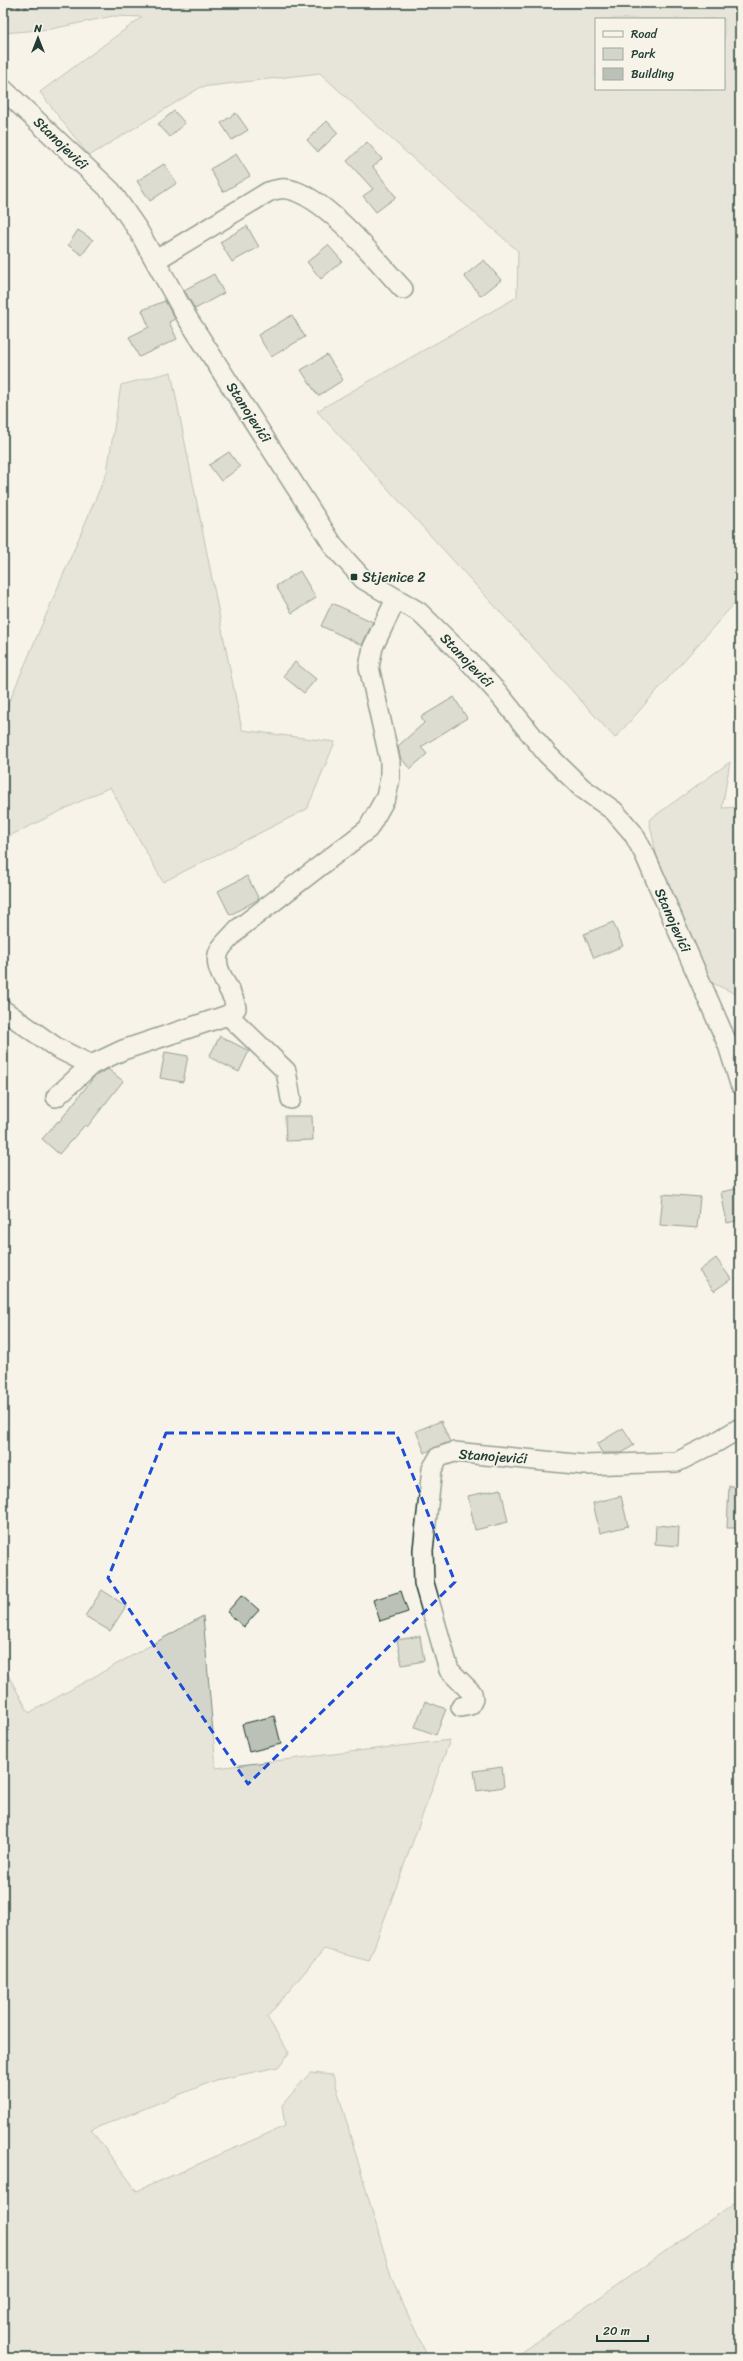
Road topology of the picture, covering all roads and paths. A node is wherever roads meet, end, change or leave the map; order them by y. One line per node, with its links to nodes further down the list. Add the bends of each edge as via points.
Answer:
1 (65, 3): 2 (path, via 23,8)
2 (3, 6)
3 (3, 89): 4 (street, Stanojevići, via 111,192)
4 (156, 260): 5 (street, via 268,192 280,188 295,191 313,201 338,221); 6 (street, Stanojevići, via 186,316 335,548 363,579)
5 (403, 289)
6 (396, 599): 8 (street, via 373,647 369,667 390,761 386,797 368,829 238,929 220,949 220,971 236,1000 236,1008); 10 (street, Stanojevići, via 418,612 466,658 547,754 582,788 614,811 633,833 728,1045)
7 (3, 1010): 9 (street, via 57,1048)
8 (228, 1015): 9 (street, via 123,1050); 12 (street, via 286,1071)
9 (91, 1065): 11 (street)
10 (740, 1084)
11 (56, 1096)
12 (290, 1099)
13 (740, 1428): 14 (street, Stanojevići, via 677,1462 585,1465 454,1452 439,1457 432,1470 423,1550 424,1583 449,1670 472,1692 473,1699 470,1705)
14 (461, 1707)

